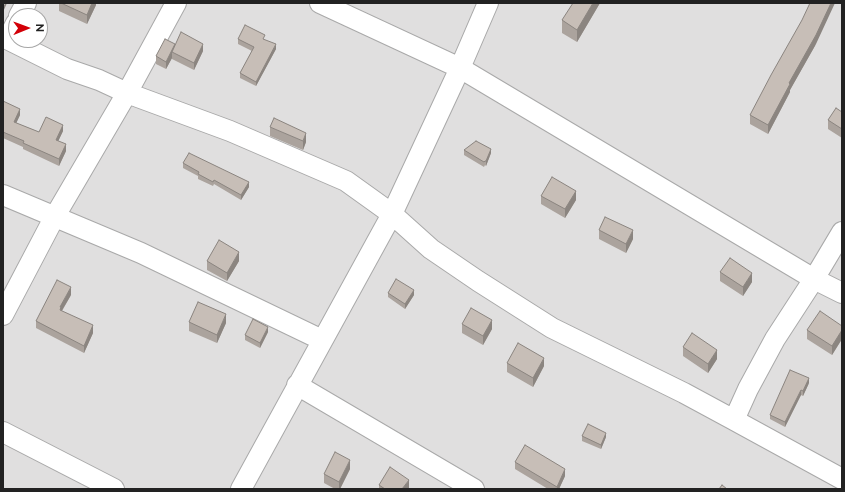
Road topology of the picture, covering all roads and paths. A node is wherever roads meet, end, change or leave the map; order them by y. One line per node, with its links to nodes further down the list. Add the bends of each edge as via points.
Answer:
1 (176, 3): 6 (street)
2 (320, 3): 5 (street)
3 (488, 3): 5 (street)
4 (33, 48): 6 (street, via 66,69)
5 (460, 68): 8 (street); 11 (street)
6 (127, 93): 8 (street, via 230,131 346,181); 9 (street)
7 (3, 195): 9 (street)
8 (392, 214): 14 (street); 16 (street, via 431,249 552,328)
9 (55, 216): 13 (street); 14 (street, via 141,253)
10 (842, 232): 11 (street)
11 (814, 280): 12 (street); 16 (street, via 775,339)
12 (842, 293)
13 (3, 316)
14 (322, 340): 15 (street)
15 (298, 385): 20 (street); 21 (street)
16 (734, 420): 18 (street)
17 (3, 432): 19 (street)
18 (842, 479)
19 (114, 489)
20 (241, 489)
21 (474, 489)

